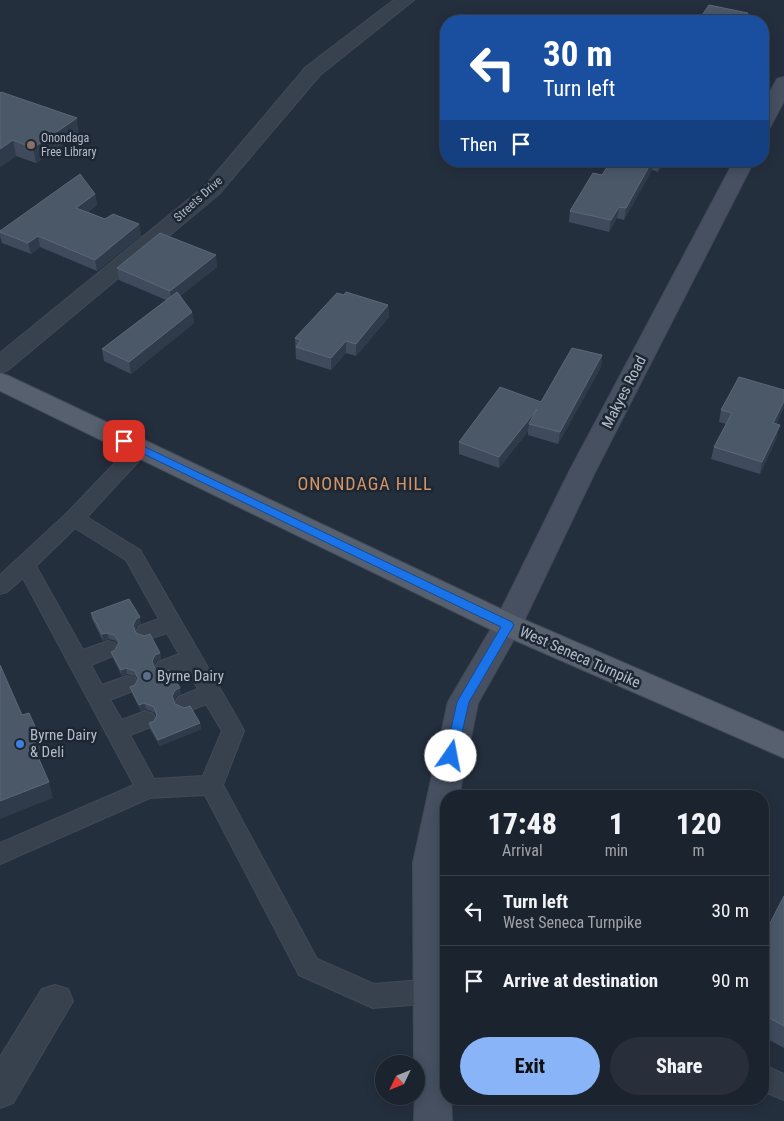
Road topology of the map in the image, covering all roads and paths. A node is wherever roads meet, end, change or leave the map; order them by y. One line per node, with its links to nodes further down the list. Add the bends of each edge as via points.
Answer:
1 (405, 0): 5 (street, Streets Drive, via 314,71 212,190)
2 (784, 83): 3 (street)
3 (769, 112)
4 (741, 167): 12 (street, Makyes Road, via 582,472)
5 (0, 365)
6 (0, 381): 7 (main road, West Seneca Turnpike)
7 (140, 448): 8 (lane); 12 (main road, West Seneca Turnpike)
8 (74, 518): 9 (lane); 11 (lane, via 134,555)
9 (25, 564): 10 (lane); 16 (lane)
10 (0, 587)
11 (171, 623): 13 (lane); 15 (lane)
12 (508, 625): 24 (main road, West Seneca Turnpike); 27 (street, Makyes Road, via 463,702)
13 (146, 632)
14 (108, 649): 16 (lane)
15 (191, 658): 17 (lane); 19 (lane)
16 (78, 661): 20 (lane)
17 (166, 668)
18 (127, 684): 20 (lane)
19 (211, 693): 21 (lane); 25 (lane, via 233,731)
20 (97, 696): 23 (lane)
21 (186, 703)
22 (145, 720): 23 (lane)
23 (117, 731): 26 (lane)
24 (784, 746)
25 (211, 785): 26 (lane); 30 (lane, via 308,967 374,996)
26 (148, 789): 29 (lane)
27 (444, 790)
28 (440, 811): 30 (street, Makyes Road, via 429,863)
29 (0, 854)
30 (438, 990): 35 (street, Makyes Road)
31 (54, 1001): 34 (street)
32 (769, 1080): 33 (lane)
33 (784, 1087)
34 (0, 1090)
35 (433, 1121)

